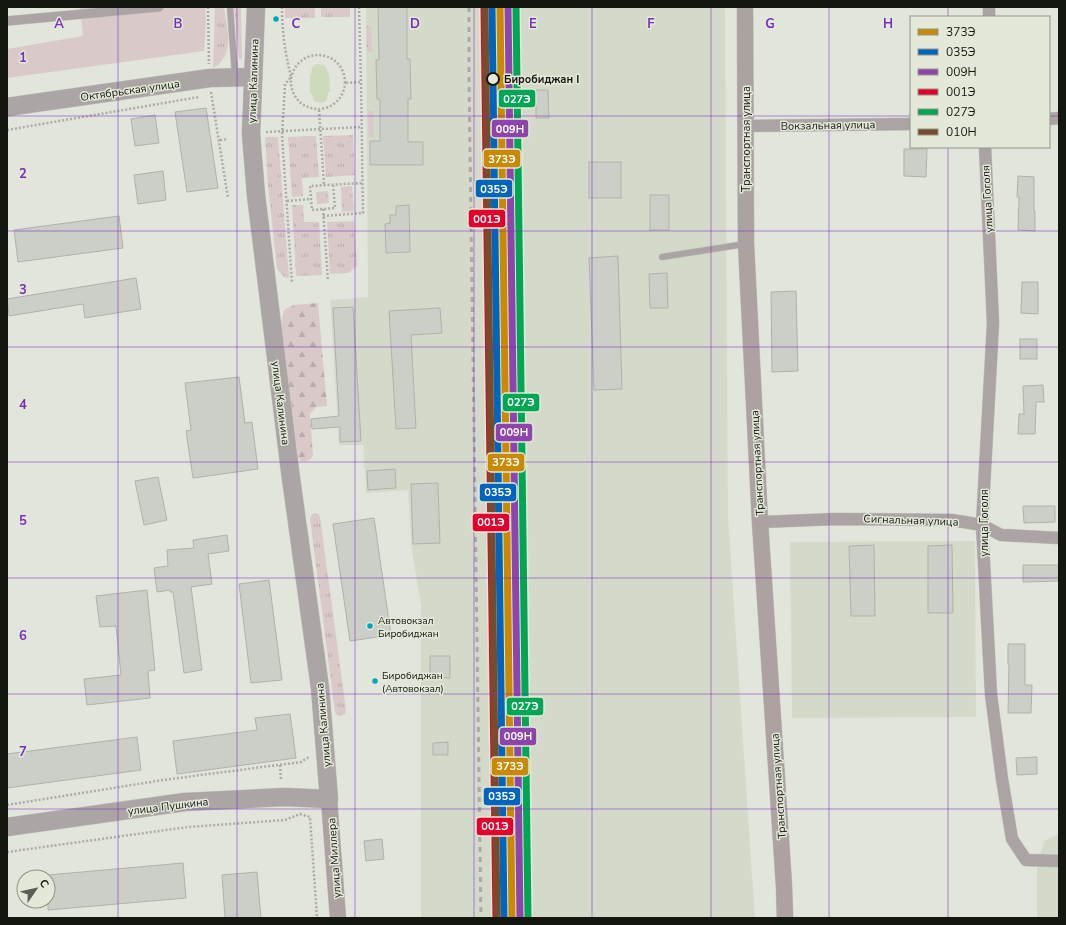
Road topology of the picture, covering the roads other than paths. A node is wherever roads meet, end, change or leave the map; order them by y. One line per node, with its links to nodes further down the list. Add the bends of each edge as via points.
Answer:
1 (159, 7): 5 (street)
2 (230, 7): 6 (lane)
3 (256, 7): 6 (main road, улица Калинина)
4 (745, 7): 9 (main road, Транспортная улица)
5 (7, 21)
6 (244, 77): 7 (main road, Октябрьская улица, via 210,78); 16 (main road, улица Калинина, via 288,456 320,688)
7 (7, 107)
8 (910, 124): 9 (street, Вокзальная улица)
9 (746, 126): 11 (main road, Транспортная улица)
10 (985, 148): 14 (street, улица Гоголя, via 993,323)
11 (746, 244): 12 (lane); 13 (main road, Транспортная улица)
12 (662, 257)
13 (760, 522): 14 (street, Сигнальная улица, via 836,519 952,520); 20 (main road, Транспортная улица)
14 (982, 525): 15 (street, Сигнальная улица, via 1001,535); 18 (street, улица Гоголя, via 991,694 1012,839 1026,860)
15 (1059, 538)
16 (329, 799): 17 (main road, улица Пушкина, via 284,797 185,802); 19 (main road, улица Миллера)
17 (7, 827)
18 (1059, 861)
19 (338, 918)
20 (784, 918)

